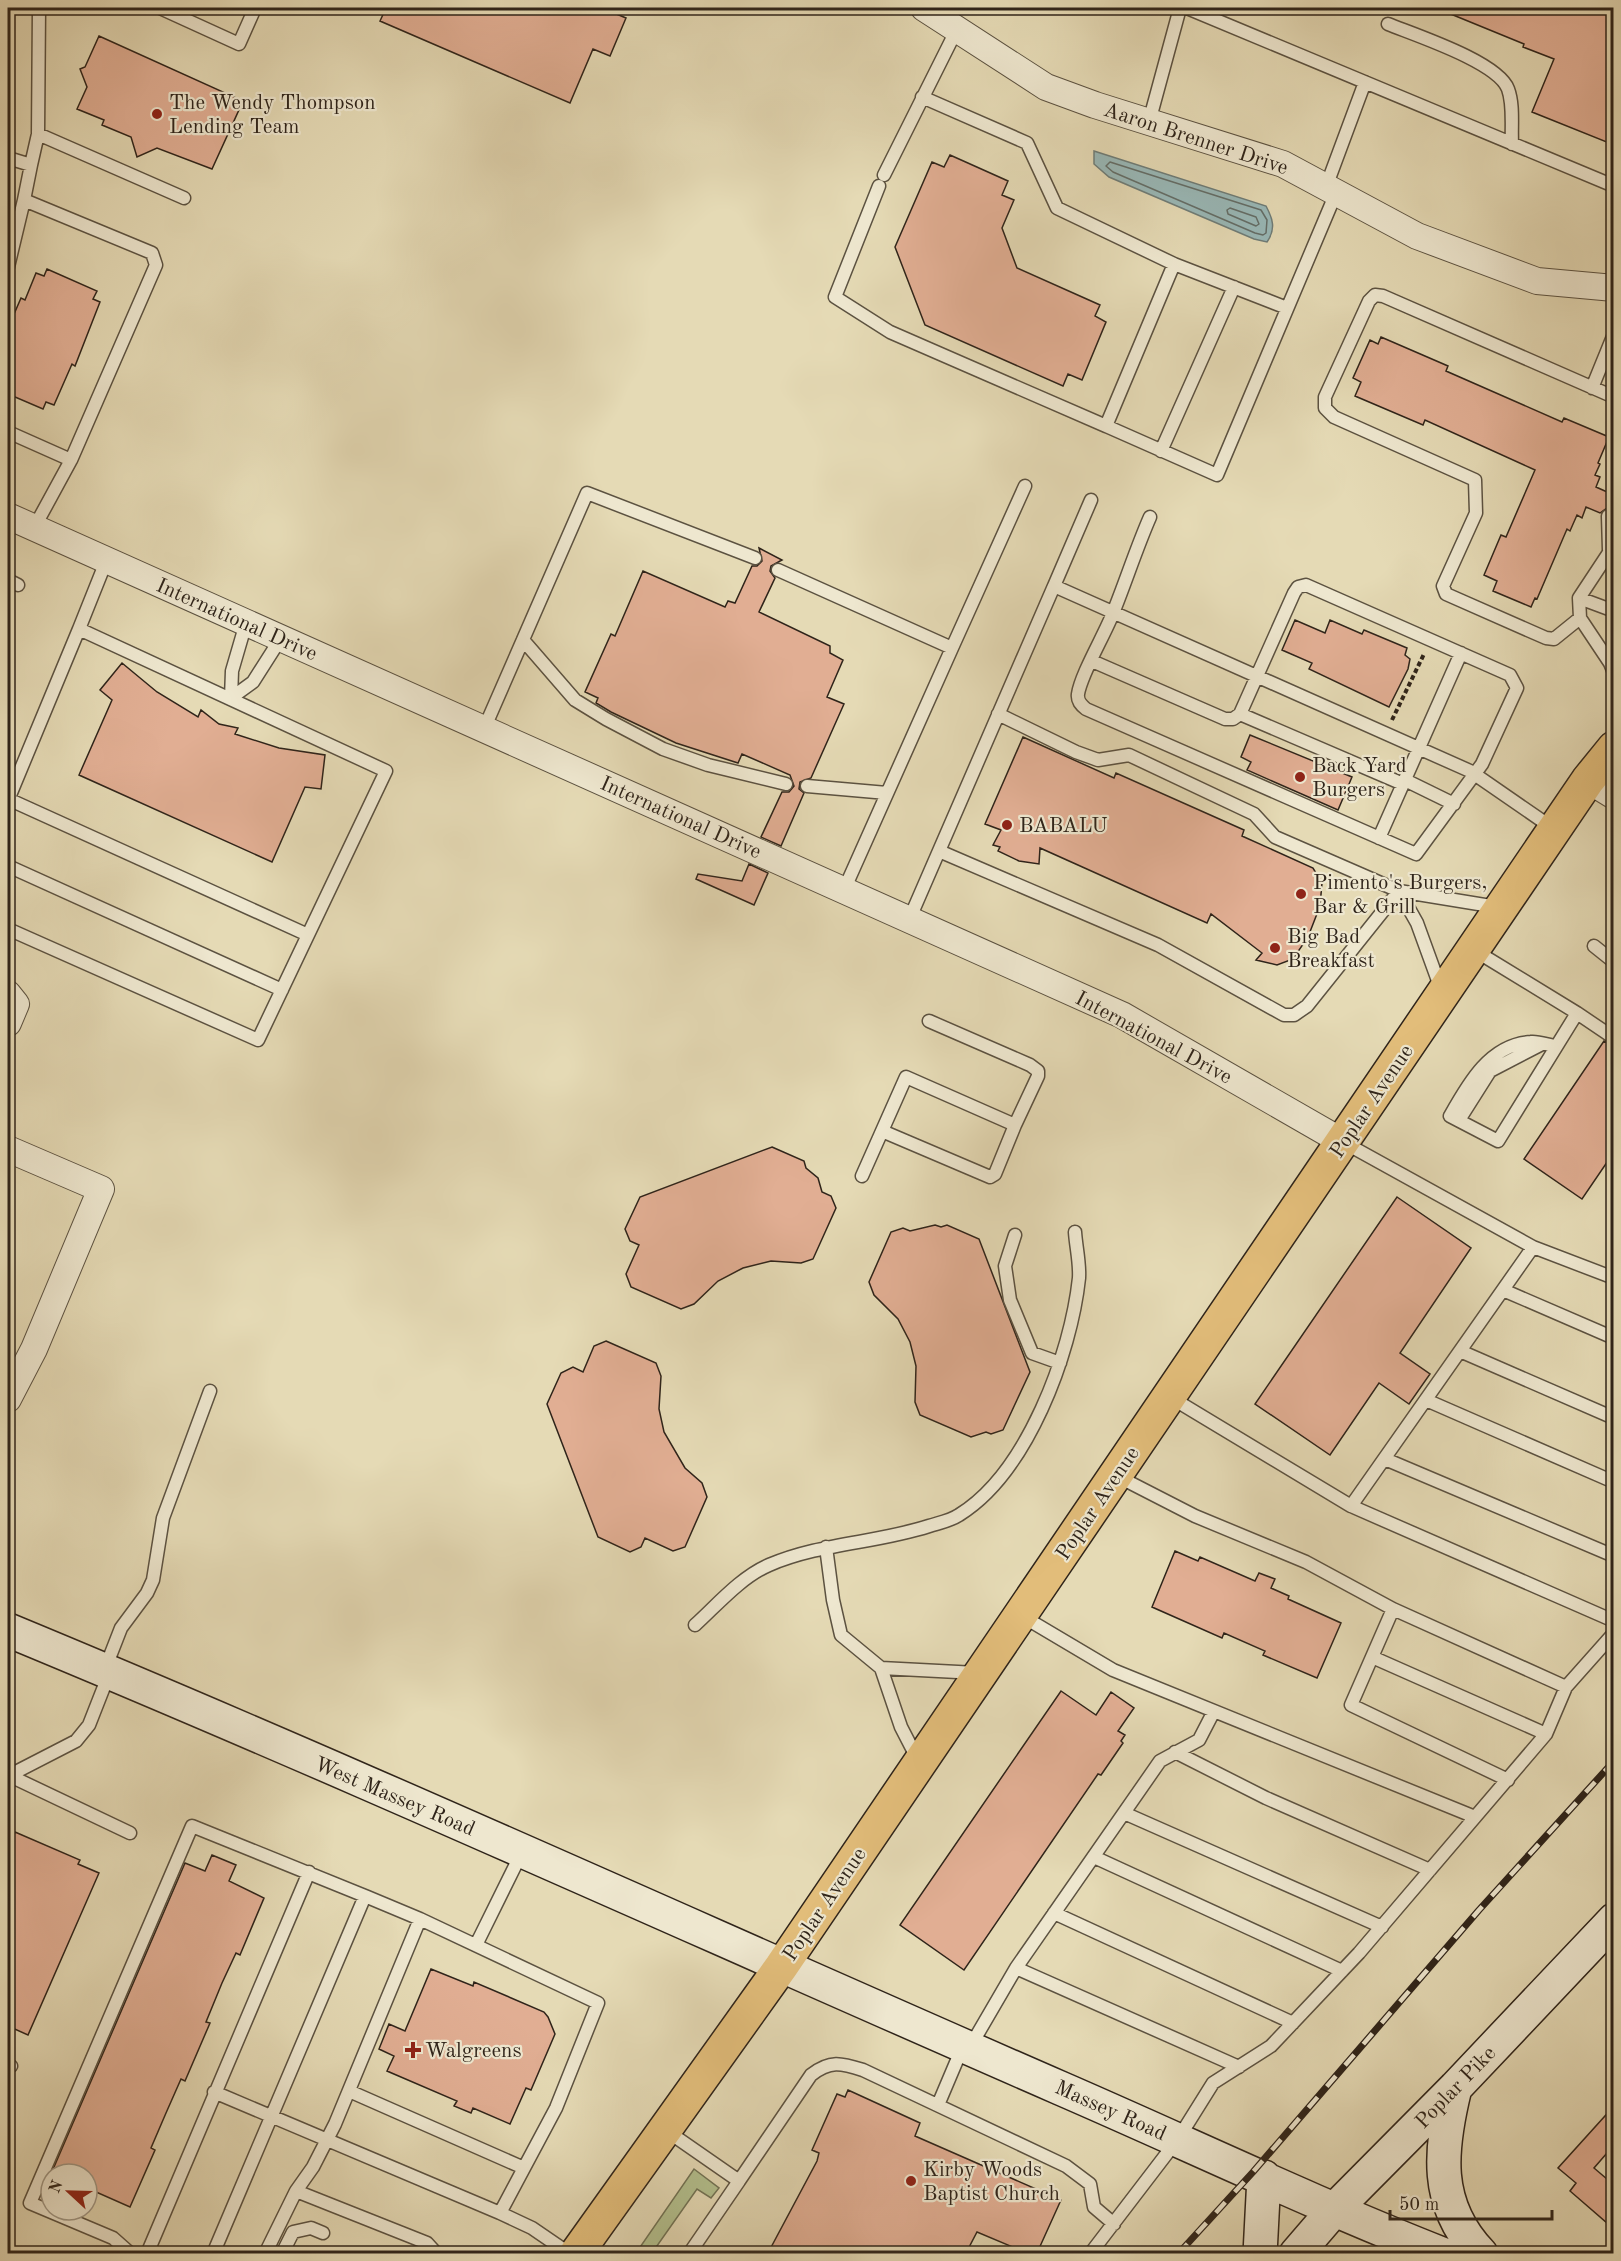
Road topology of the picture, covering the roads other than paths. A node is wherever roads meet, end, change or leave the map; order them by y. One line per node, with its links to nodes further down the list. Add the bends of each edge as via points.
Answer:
1 (39, 8): 12 (lane)
2 (160, 8): 3 (lane, via 239,44)
3 (255, 8)
4 (924, 8): 8 (street, Aaron Brenner Drive)
5 (1180, 8): 11 (lane)
6 (1187, 8): 9 (lane)
7 (1388, 24): 13 (lane, via 1485,65 1507,86)
8 (957, 29): 10 (lane); 11 (street, Aaron Brenner Drive, via 1046,87)
9 (1365, 82): 13 (lane); 17 (lane)
10 (922, 97): 20 (lane, via 1027,143 1057,208); 28 (lane, via 881,181 835,297 890,332)
11 (1149, 122): 17 (street, Aaron Brenner Drive, via 1283,164)
12 (38, 134): 15 (lane); 18 (lane)
13 (1512, 144): 16 (lane)
14 (8, 158): 15 (lane)
15 (31, 165): 19 (lane)
16 (1614, 186)
17 (1331, 190): 23 (street, Aaron Brenner Drive, via 1417,236 1537,280); 24 (lane)
18 (184, 198)
19 (24, 200): 21 (lane); 31 (lane, via 152,253 156,265)
20 (1174, 264): 22 (lane); 28 (lane)
21 (8, 267)
22 (1234, 287): 24 (lane); 30 (lane)
23 (1614, 288)
24 (1287, 308): 30 (lane, via 1217,475)
25 (1614, 334): 26 (lane)
26 (1592, 388): 27 (lane); 46 (lane, via 1375,295 1325,397 1325,408 1334,417 1475,480 1476,513 1443,586 1446,594 1546,638 1554,639)
27 (1614, 397)
28 (1106, 426): 30 (lane)
29 (8, 432): 31 (lane)
30 (1161, 451)
31 (71, 460): 37 (lane)
32 (1025, 486): 51 (lane)
33 (1091, 500): 42 (lane)
34 (8, 516): 37 (street, International Drive)
35 (1608, 516): 38 (lane)
36 (1150, 517): 45 (lane)
37 (34, 528): 40 (street, International Drive)
38 (1611, 547): 43 (lane)
39 (755, 558): 50 (lane, via 587,493)
40 (107, 560): 47 (street, International Drive); 48 (lane)
41 (778, 570): 51 (lane)
42 (1054, 586): 45 (lane); 57 (lane)
43 (1579, 598): 44 (lane); 46 (lane)
44 (1614, 611)
45 (1113, 613): 53 (lane); 55 (lane)
46 (1580, 618): 54 (lane)
47 (246, 623): 49 (street, International Drive); 56 (lane, via 232,672)
48 (79, 629): 56 (lane); 68 (lane)
49 (281, 638): 56 (lane, via 253,682); 59 (street, International Drive)
50 (523, 640): 59 (lane); 64 (lane, via 575,700 606,719 663,749 708,765)
51 (952, 648): 67 (lane)
52 (1461, 653): 55 (lane, via 1306,585 1298,587); 61 (lane); 62 (lane, via 1510,675 1516,688)
53 (1092, 661): 58 (lane, via 1225,718 1233,719); 71 (lane, via 1077,695 1079,704 1086,709)
54 (1614, 673)
55 (1257, 676): 58 (lane); 61 (lane)
56 (231, 698): 79 (lane, via 386,771)
57 (998, 714): 72 (lane); 75 (lane, via 1098,760 1129,755 1254,814 1275,837)
58 (1240, 714): 63 (lane)
59 (484, 729): 74 (street, International Drive)
60 (1614, 748): 66 (main road, Poplar Avenue)
61 (1420, 749): 62 (lane); 63 (lane)
62 (1475, 775): 69 (lane); 70 (lane)
63 (1404, 782): 69 (lane); 71 (lane)
64 (786, 784)
65 (807, 786): 67 (lane)
66 (1601, 788): 70 (main road, Poplar Avenue)
67 (887, 793): 74 (lane)
68 (8, 799): 79 (lane)
69 (1454, 804): 71 (lane, via 1419,853)
70 (1555, 829): 76 (main road, Poplar Avenue)
71 (1379, 838)
72 (939, 851): 75 (lane, via 1158,945 1284,1015 1294,1015 1307,1006); 77 (lane)
73 (8, 866): 83 (lane)
74 (844, 890): 77 (street, International Drive)
75 (1399, 891): 76 (lane); 85 (lane, via 1418,923)
76 (1501, 908): 81 (main road, Poplar Avenue)
77 (909, 920): 93 (street, International Drive, via 1122,1015)
78 (8, 929): 83 (lane, via 258,1040)
79 (308, 935): 83 (lane)
80 (1594, 946): 82 (lane)
81 (1473, 949): 85 (main road, Poplar Avenue); 86 (lane)
82 (1614, 962)
83 (282, 990)
84 (8, 994): 88 (street, via 16,1004)
85 (1443, 994): 93 (main road, Poplar Avenue)
86 (1577, 1013): 89 (lane); 90 (lane)
87 (929, 1021): 91 (lane, via 1038,1071)
88 (8, 1023)
89 (1614, 1038)
90 (1549, 1045): 90 (lane, via 1498,1141 1450,1116 1467,1085 1496,1053 1531,1041)
91 (1015, 1125): 92 (lane, via 990,1178); 92 (lane, via 906,1077)
92 (882, 1131): 95 (lane)
93 (1343, 1142): 98 (lane); 105 (main road, Poplar Avenue)
94 (8, 1149): 106 (street, via 101,1189 34,1349)
95 (862, 1176)
96 (1075, 1232): 103 (lane, via 1079,1275)
97 (1015, 1235): 103 (lane, via 1005,1266 1010,1300 1032,1353)
98 (1533, 1247): 99 (lane); 100 (lane)
99 (1614, 1278)
100 (1503, 1290): 101 (lane); 102 (lane)
101 (1614, 1338)
102 (1460, 1351): 107 (lane); 108 (lane)
103 (1060, 1362): 113 (lane, via 1050,1392 1016,1454 992,1488 958,1516 918,1529)
104 (210, 1391): 123 (lane, via 163,1518 153,1580 121,1628)
105 (1169, 1396): 110 (main road, Poplar Avenue); 112 (lane)
106 (8, 1399)
107 (1426, 1400): 109 (lane); 111 (lane)
108 (1614, 1418)
109 (1384, 1460): 112 (lane); 114 (lane)
110 (1116, 1476): 115 (lane, via 1195,1516 1306,1562); 116 (main road, Poplar Avenue)
111 (1614, 1482)
112 (1351, 1506): 117 (lane)
113 (826, 1547): 118 (lane, via 768,1565); 122 (lane, via 841,1635)
114 (1614, 1556)
115 (1394, 1609): 121 (lane); 125 (lane)
116 (1021, 1615): 124 (main road, Poplar Avenue); 126 (lane, via 1113,1670)
117 (1614, 1621)
118 (695, 1625)
119 (8, 1630): 123 (street, West Massey Road)
120 (1614, 1633): 125 (lane)
121 (1372, 1658): 127 (lane); 131 (lane, via 1351,1705)
122 (881, 1668): 124 (lane); 129 (lane, via 901,1726)
123 (107, 1671): 130 (lane, via 89,1725 76,1741); 135 (street, West Massey Road)
124 (981, 1673): 129 (main road, Poplar Avenue)
125 (1566, 1687): 127 (lane)
126 (1214, 1711): 128 (lane, via 1198,1740); 133 (lane)
127 (1546, 1734): 131 (lane)
128 (1175, 1752): 132 (lane, via 1160,1761); 137 (lane, via 1266,1798)
129 (920, 1764): 145 (main road, Poplar Avenue)
130 (8, 1776): 134 (lane)
131 (1508, 1780): 133 (lane)
132 (1124, 1813): 136 (lane); 143 (lane)
133 (1475, 1817): 137 (lane)
134 (130, 1833)
135 (522, 1850): 144 (lane); 145 (street, West Massey Road)
136 (1094, 1857): 140 (lane); 147 (lane)
137 (1430, 1870): 143 (lane)
138 (309, 1872): 139 (lane); 153 (lane); 167 (lane, via 192,1826 30,2203 113,2238)
139 (365, 1896): 141 (lane); 155 (lane)
140 (1054, 1913): 146 (lane); 148 (lane)
141 (420, 1919): 144 (lane); 152 (lane)
142 (1614, 1920): 151 (street, Poplar Pike)
143 (1382, 1927): 147 (lane)
144 (476, 1945): 159 (lane, via 598,2003 556,2108)
145 (781, 1967): 149 (street, Massey Road); 156 (main road, Poplar Avenue)
146 (1016, 1968): 149 (lane); 150 (lane)
147 (1342, 1971): 148 (lane)
148 (1293, 2023): 150 (lane, via 1271,2046)
149 (966, 2047): 154 (lane); 157 (street, Massey Road)
150 (1239, 2067): 157 (lane, via 1213,2083)
151 (1455, 2088): 163 (street, Poplar Pike); 180 (street, via 1442,2150 1445,2178 1451,2210)
152 (349, 2091): 158 (lane); 159 (lane)
153 (214, 2092): 155 (lane); 168 (lane)
154 (938, 2105): 161 (lane, via 863,2070 845,2064 824,2064 811,2075); 165 (lane, via 1082,2175 1090,2184 1094,2207)
155 (270, 2116): 158 (lane); 169 (lane)
156 (664, 2129): 161 (lane); 174 (main road, Poplar Avenue)
157 (1178, 2139): 160 (street, Massey Road); 165 (lane)
158 (326, 2140): 162 (lane); 164 (lane)
159 (524, 2168): 164 (lane)
160 (1264, 2177): 163 (street, Massey Road); 177 (street)
161 (739, 2181): 175 (lane)
162 (296, 2191): 170 (lane); 172 (lane, via 427,2243)
163 (1333, 2211): 178 (street, Poplar Pike); 179 (street, Massey Road)
164 (500, 2213): 173 (lane)
165 (1114, 2224): 176 (lane)
166 (323, 2233): 171 (lane, via 311,2228 293,2232)
167 (131, 2253)
168 (147, 2253)
169 (213, 2253)
170 (265, 2253)
171 (282, 2253)
172 (437, 2253)
173 (570, 2253)
174 (576, 2253)
175 (689, 2253)
176 (1090, 2253)
177 (1260, 2253)
178 (1296, 2253)
179 (1442, 2253)
180 (1481, 2253)

